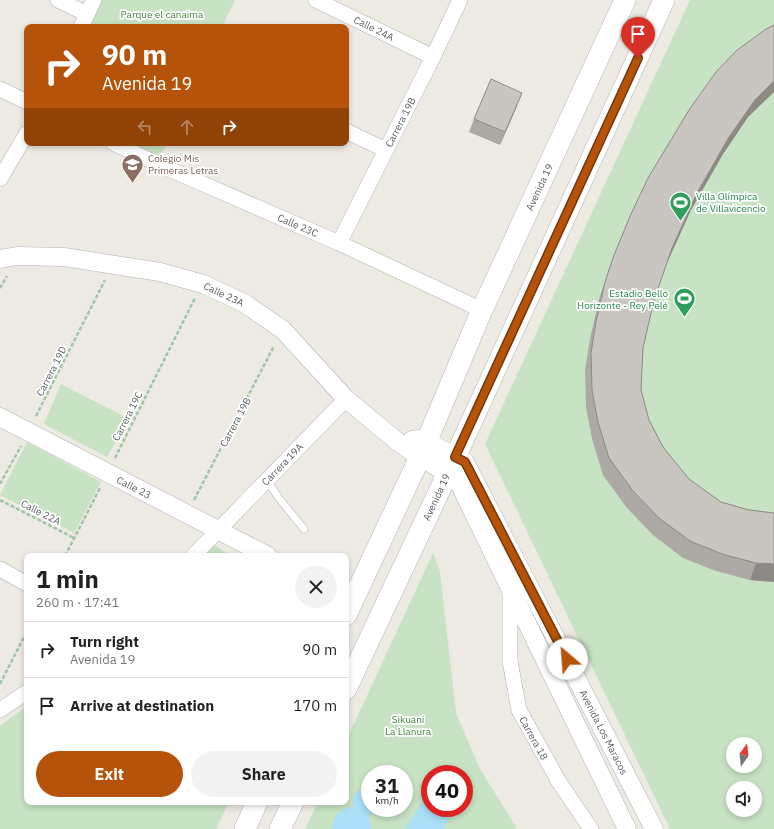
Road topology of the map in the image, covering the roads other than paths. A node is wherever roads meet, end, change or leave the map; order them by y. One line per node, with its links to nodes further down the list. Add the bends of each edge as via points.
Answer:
1 (58, 0): 7 (street)
2 (94, 0): 7 (street)
3 (316, 0): 8 (street, Calle 24A)
4 (460, 0): 8 (street, Carrera 19B)
5 (625, 0): 18 (main road, Avenida 19)
6 (664, 0): 22 (main road, Avenida 19)
7 (84, 21)
8 (433, 57): 14 (street, Carrera 19B)
9 (0, 88): 10 (street)
10 (24, 100)
11 (349, 132): 14 (street)
12 (24, 138): 15 (street)
13 (119, 146): 16 (street, Calle 23C)
14 (386, 150): 16 (street, Carrera 19B)
15 (0, 179)
16 (339, 243): 18 (street, Calle 23C)
17 (0, 259): 19 (street, Calle 23A, via 17,256 64,257 160,272 203,284 244,303 283,330)
18 (482, 310): 21 (main road, Avenida 19)
19 (346, 399): 21 (street, Calle 23A, via 398,442 419,439); 23 (street, Carrera 19A)
20 (0, 417): 25 (street, Calle 23)
21 (423, 449): 22 (street, Avenida Los Maracos); 31 (main road, Avenida 19)
22 (451, 465): 30 (street, Avenida Los Maracos); 32 (main road, Avenida 19); 41 (street, Avenida Los Maracos, via 465,462)
23 (267, 480): 24 (lane, via 278,498); 25 (street, Carrera 19A)
24 (304, 529)
25 (218, 530): 26 (street); 27 (street, Calle 23)
26 (196, 553)
27 (262, 553)
28 (0, 569): 29 (street)
29 (24, 582)
30 (510, 588): 39 (street, Carrera 18, via 510,661 518,710 559,782); 40 (street, Avenida Los Maracos)
31 (349, 602)
32 (349, 682)
33 (24, 694): 34 (street)
34 (0, 710)
35 (256, 805): 37 (main road)
36 (292, 805): 38 (main road)
37 (244, 829)
38 (280, 829)
39 (591, 829)
40 (627, 829)
41 (654, 829)

